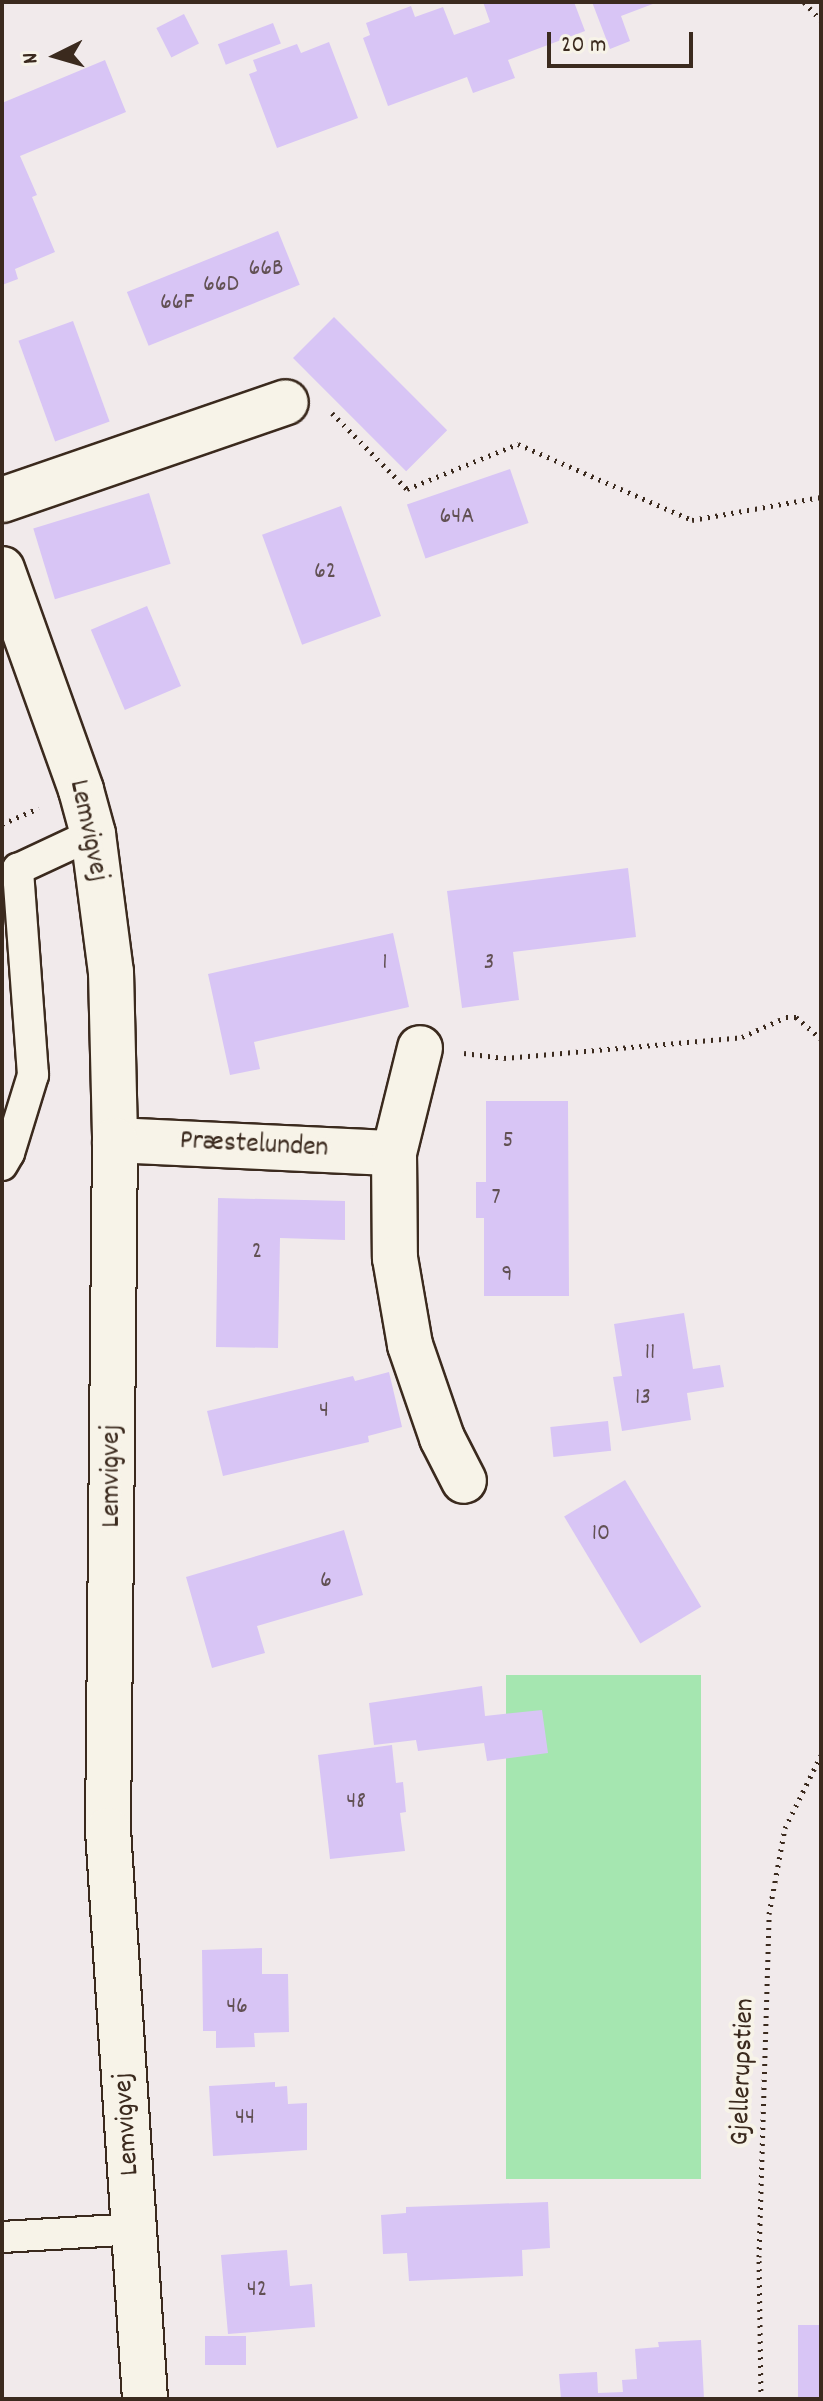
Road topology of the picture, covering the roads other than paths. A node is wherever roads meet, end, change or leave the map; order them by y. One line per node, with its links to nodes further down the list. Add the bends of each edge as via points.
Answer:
1 (286, 402): 2 (street)
2 (2, 500)
3 (5, 586): 4 (street, Lemvigvej)
4 (93, 834): 6 (street, Lemvigvej, via 111,972); 8 (lane, via 18,869 33,1075)
5 (420, 1048): 7 (street)
6 (115, 1140): 7 (street, Præstelunden); 10 (street, Lemvigvej, via 108,1830)
7 (394, 1153): 9 (street, via 395,1258 410,1345 442,1438)
8 (2, 1165)
9 (464, 1481)
10 (135, 2229): 11 (lane); 12 (street, Lemvigvej)
11 (2, 2237)
12 (145, 2399)

